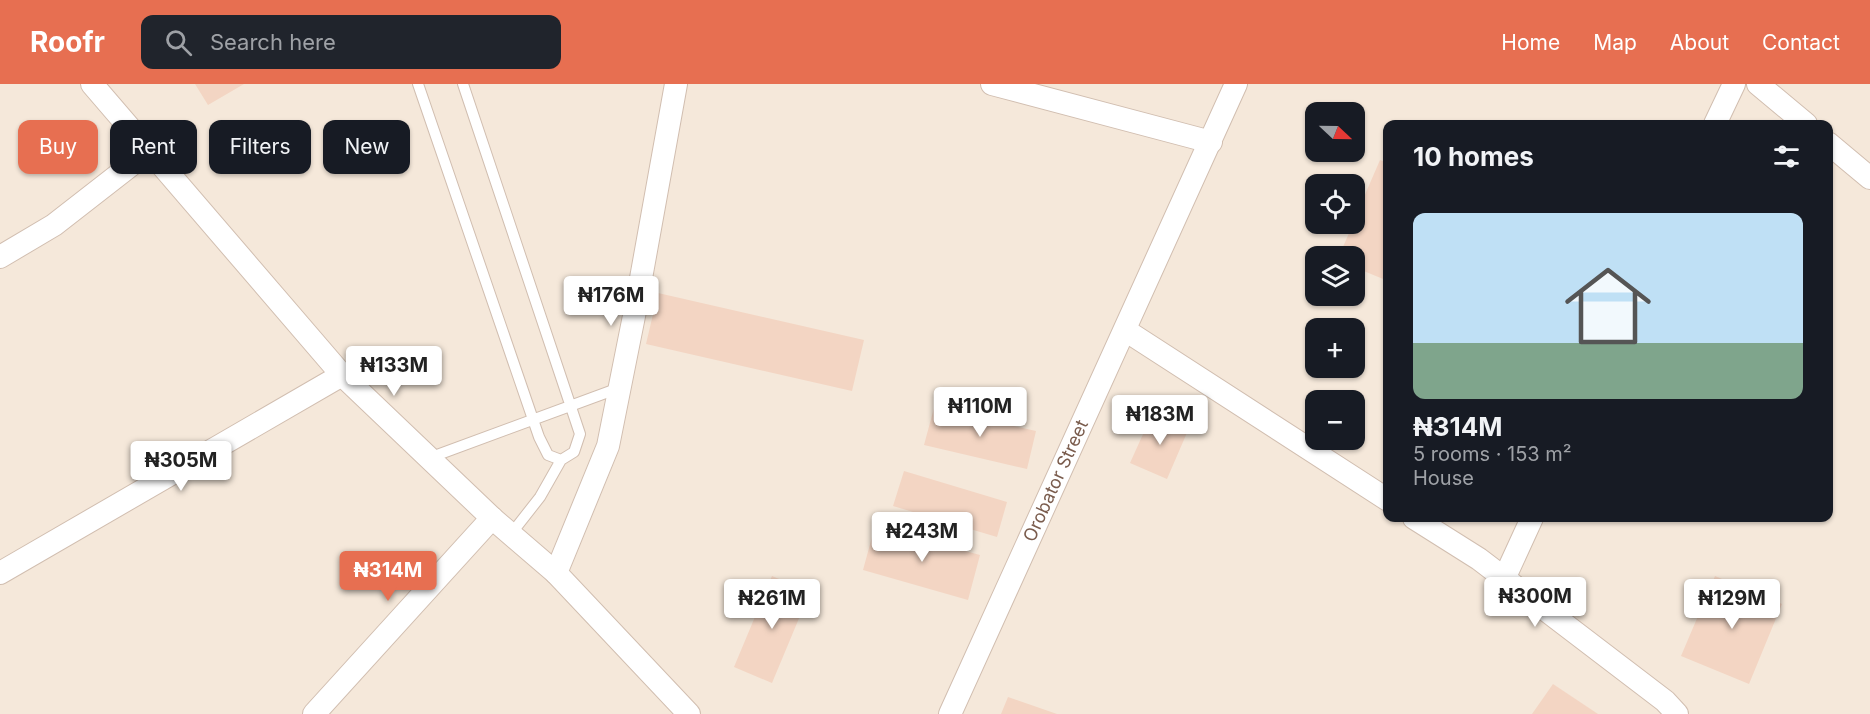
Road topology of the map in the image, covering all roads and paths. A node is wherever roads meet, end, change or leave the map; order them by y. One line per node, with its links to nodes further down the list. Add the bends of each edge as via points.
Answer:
1 (92, 84): 9 (street)
2 (418, 84): 22 (lane)
3 (463, 84): 21 (lane)
4 (675, 84): 20 (street)
5 (992, 84): 12 (street)
6 (1236, 84): 12 (street, Orobator Street)
7 (1734, 84): 10 (street)
8 (1758, 84): 11 (street)
9 (123, 120)
10 (1717, 120)
11 (1801, 120)
12 (1211, 142): 18 (street, Orobator Street)
13 (1833, 147): 16 (street)
14 (119, 174): 17 (street, via 54,225)
15 (169, 174): 19 (street)
16 (1870, 178)
17 (0, 257)
18 (1125, 330): 25 (street); 35 (street, Orobator Street)
19 (342, 375): 23 (street); 30 (street)
20 (619, 388): 21 (lane); 31 (street, via 608,446)
21 (571, 407): 22 (lane); 24 (lane, via 580,434 574,452)
22 (533, 420): 23 (lane); 24 (lane, via 548,455)
23 (429, 458): 26 (street)
24 (561, 460): 29 (lane, via 540,497)
25 (1383, 497)
26 (492, 518): 29 (street); 33 (street)
27 (1420, 522): 32 (street)
28 (1530, 522): 32 (street)
29 (511, 534): 31 (street)
30 (0, 573)
31 (556, 573): 34 (street)
32 (1503, 579): 36 (street)
33 (314, 714)
34 (689, 714)
35 (950, 714)
36 (1677, 714)

